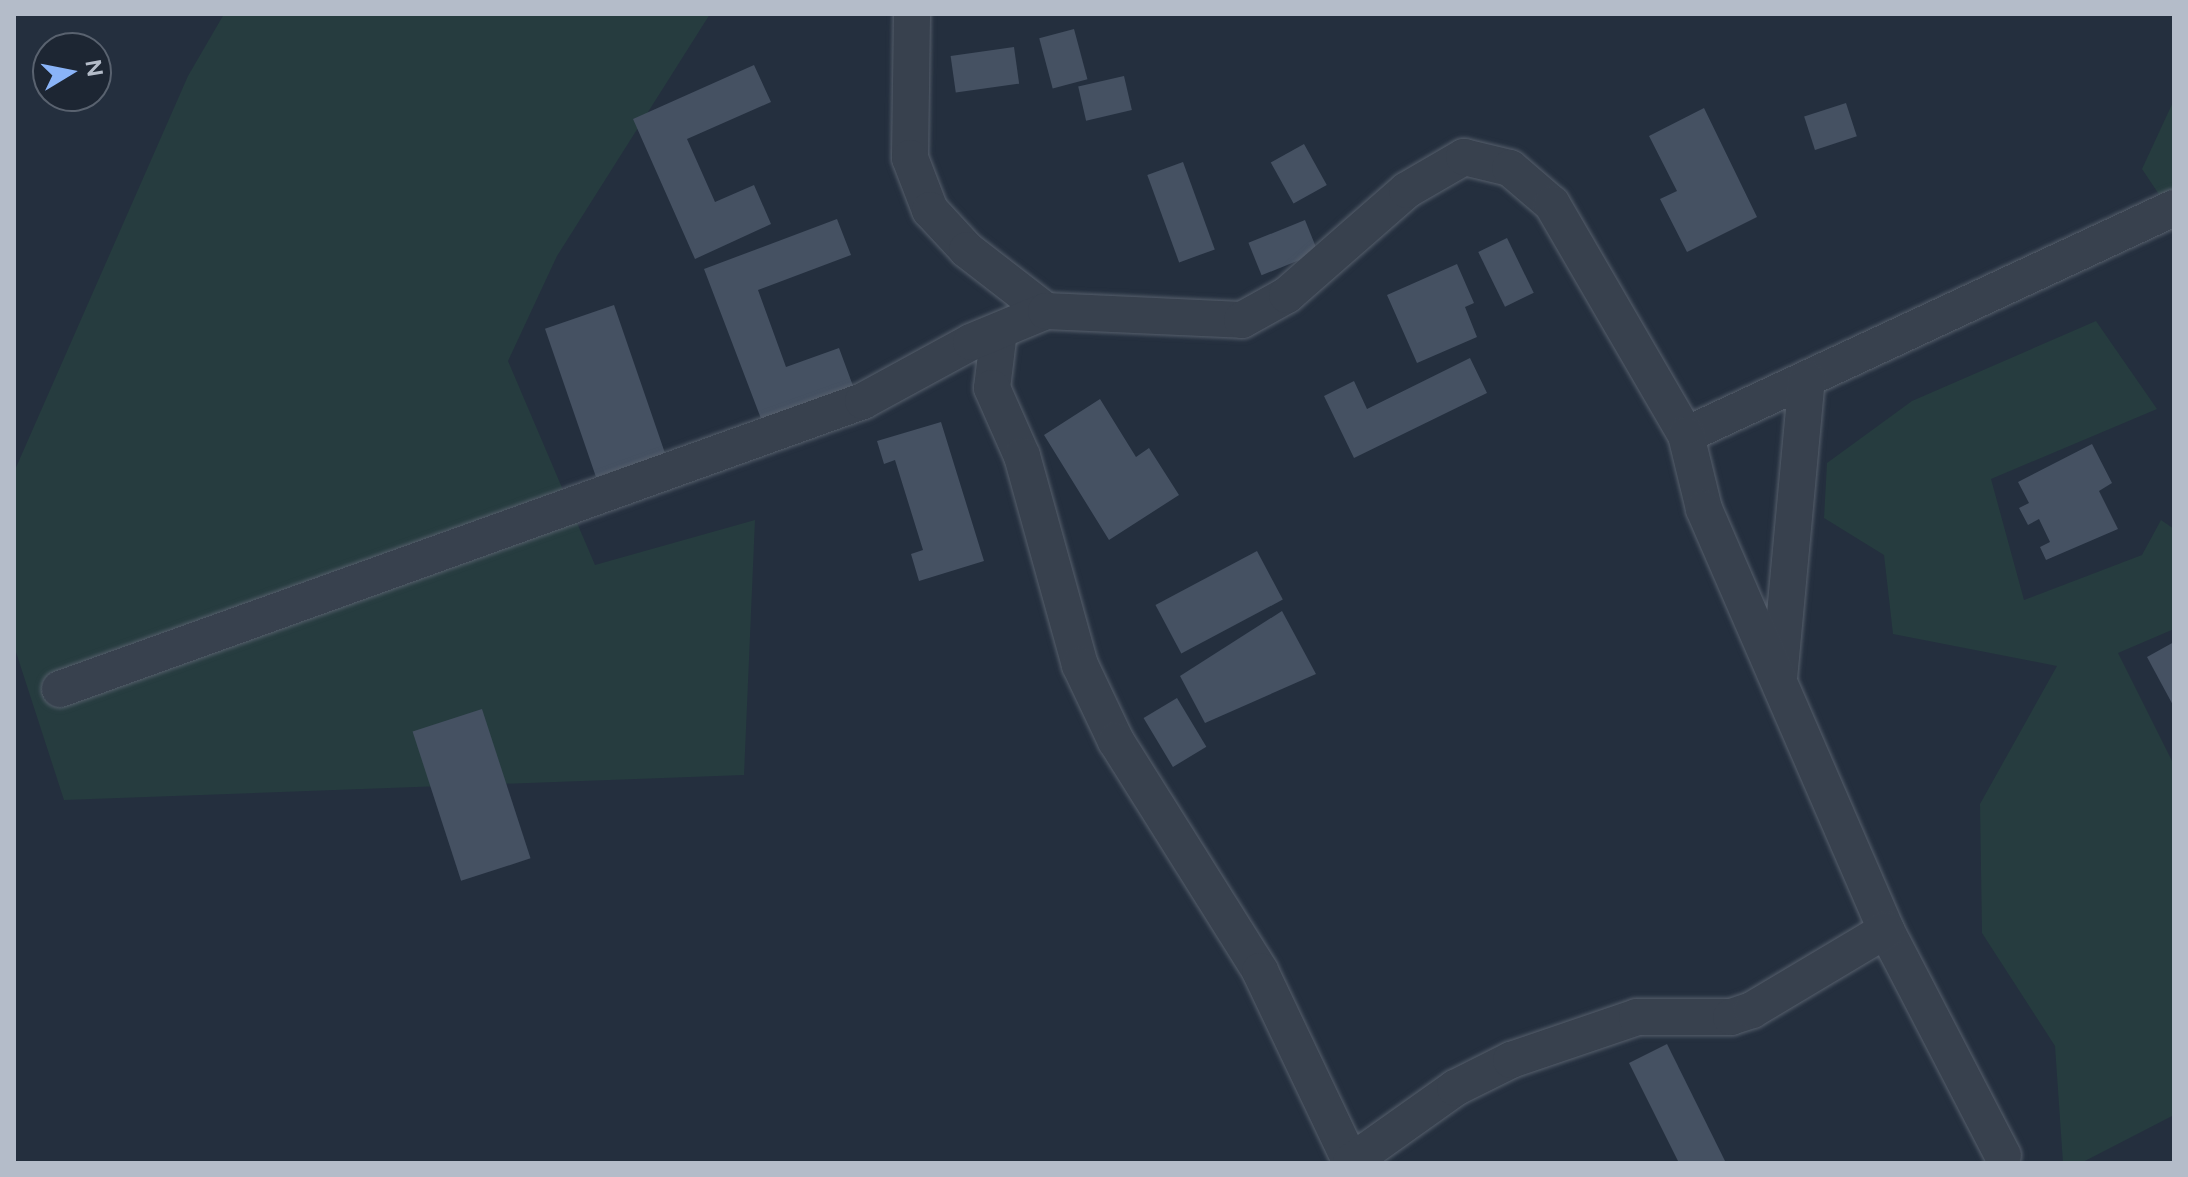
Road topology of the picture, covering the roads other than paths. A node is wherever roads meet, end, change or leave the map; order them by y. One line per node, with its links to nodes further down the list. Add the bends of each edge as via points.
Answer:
1 (912, 14): 3 (street, via 910,158 930,210 967,250)
2 (2174, 208): 5 (street)
3 (1046, 311): 4 (street); 6 (street, via 1242,320 1287,295 1407,190 1464,157 1510,168 1552,204)
4 (999, 331): 8 (street, via 863,401); 11 (street, via 992,388 1022,456 1080,665 1116,741 1260,971)
5 (1807, 379): 6 (street); 7 (street)
6 (1686, 435): 7 (street, via 1704,509)
7 (1779, 681): 9 (street)
8 (60, 689)
9 (1886, 930): 10 (street); 11 (street, via 1752,1010 1731,1017 1637,1017 1511,1060 1455,1088)
10 (2003, 1156)
11 (1351, 1163)

